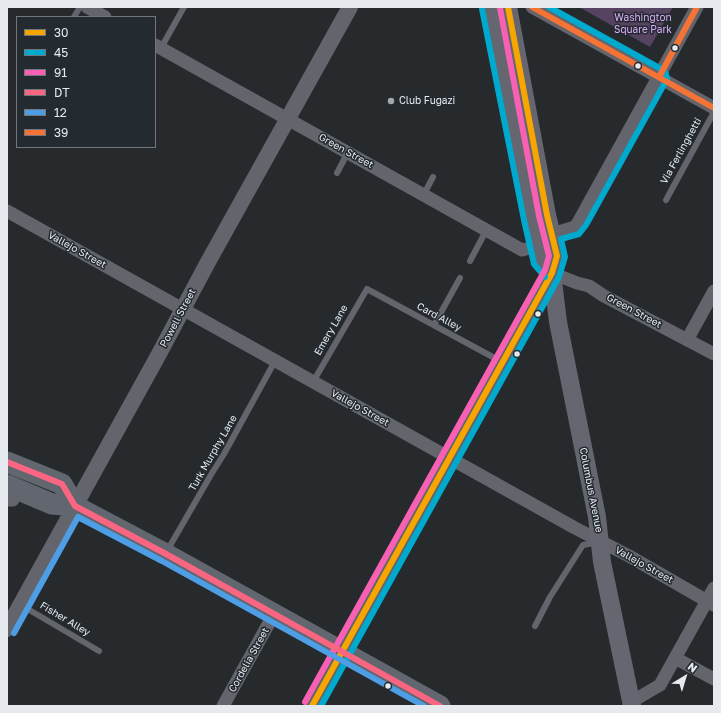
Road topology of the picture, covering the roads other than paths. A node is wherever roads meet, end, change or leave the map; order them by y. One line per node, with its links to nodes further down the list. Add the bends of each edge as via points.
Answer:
1 (80, 7): 9 (lane)
2 (87, 7): 10 (street)
3 (184, 7): 11 (lane)
4 (350, 7): 15 (street, Powell Street)
5 (490, 7): 24 (main road, Columbus Avenue)
6 (508, 7): 23 (main road, Columbus Avenue)
7 (532, 7): 12 (street)
8 (697, 7): 12 (street)
9 (75, 16)
10 (103, 16)
11 (158, 47): 15 (street, Green Street)
12 (659, 77): 13 (street); 23 (street, via 579,221 575,226)
13 (714, 108)
14 (714, 112): 20 (lane, Via Ferlinghetti)
15 (288, 119): 16 (street, Green Street); 30 (street, Powell Street)
16 (348, 152): 17 (lane); 19 (street, Green Street)
17 (337, 172)
18 (433, 178): 19 (lane)
19 (424, 194): 22 (street, Green Street)
20 (666, 200)
21 (7, 211): 30 (street, Vallejo Street)
22 (487, 229): 24 (street, Green Street, via 522,250); 25 (lane)
23 (552, 234): 26 (main road, Columbus Avenue, via 557,256)
24 (538, 246): 26 (main road, Columbus Avenue, via 542,262)
25 (470, 260)
26 (552, 273): 32 (street, Green Street, via 590,286); 35 (street); 41 (main road, Columbus Avenue, via 558,322)
27 (460, 278): 31 (lane)
28 (367, 289): 31 (lane, Card Alley); 36 (lane, Emery Lane)
29 (714, 291): 32 (street)
30 (182, 309): 34 (street, Vallejo Street); 40 (street, Powell Street)
31 (434, 325): 35 (lane, Card Alley)
32 (687, 340): 33 (street, Green Street)
33 (714, 354)
34 (275, 361): 36 (street, Vallejo Street); 42 (lane, Turk Murphy Lane)
35 (502, 362): 37 (street)
36 (313, 382): 37 (street, Vallejo Street)
37 (449, 457): 41 (street, Vallejo Street); 50 (street)
38 (7, 462): 40 (main road, via 62,484)
39 (12, 494): 40 (main road, via 52,504)
40 (75, 506): 42 (main road); 45 (street, Powell Street)
41 (600, 541): 44 (street, Vallejo Street); 47 (lane, via 583,545); 53 (main road, Columbus Avenue, via 602,562)
42 (166, 554): 46 (main road)
43 (714, 588): 44 (street)
44 (710, 603): 51 (street)
45 (21, 604): 48 (street, Powell Street); 49 (lane, Fisher Alley)
46 (274, 614): 50 (main road); 54 (street, Cordelia Street)
47 (535, 626)
48 (7, 629)
49 (99, 651)
50 (342, 652): 55 (street); 56 (main road)
51 (675, 658): 52 (street); 53 (street, via 660,685)
52 (714, 679)
53 (632, 704)
54 (223, 706)
55 (312, 706)
56 (440, 706)

